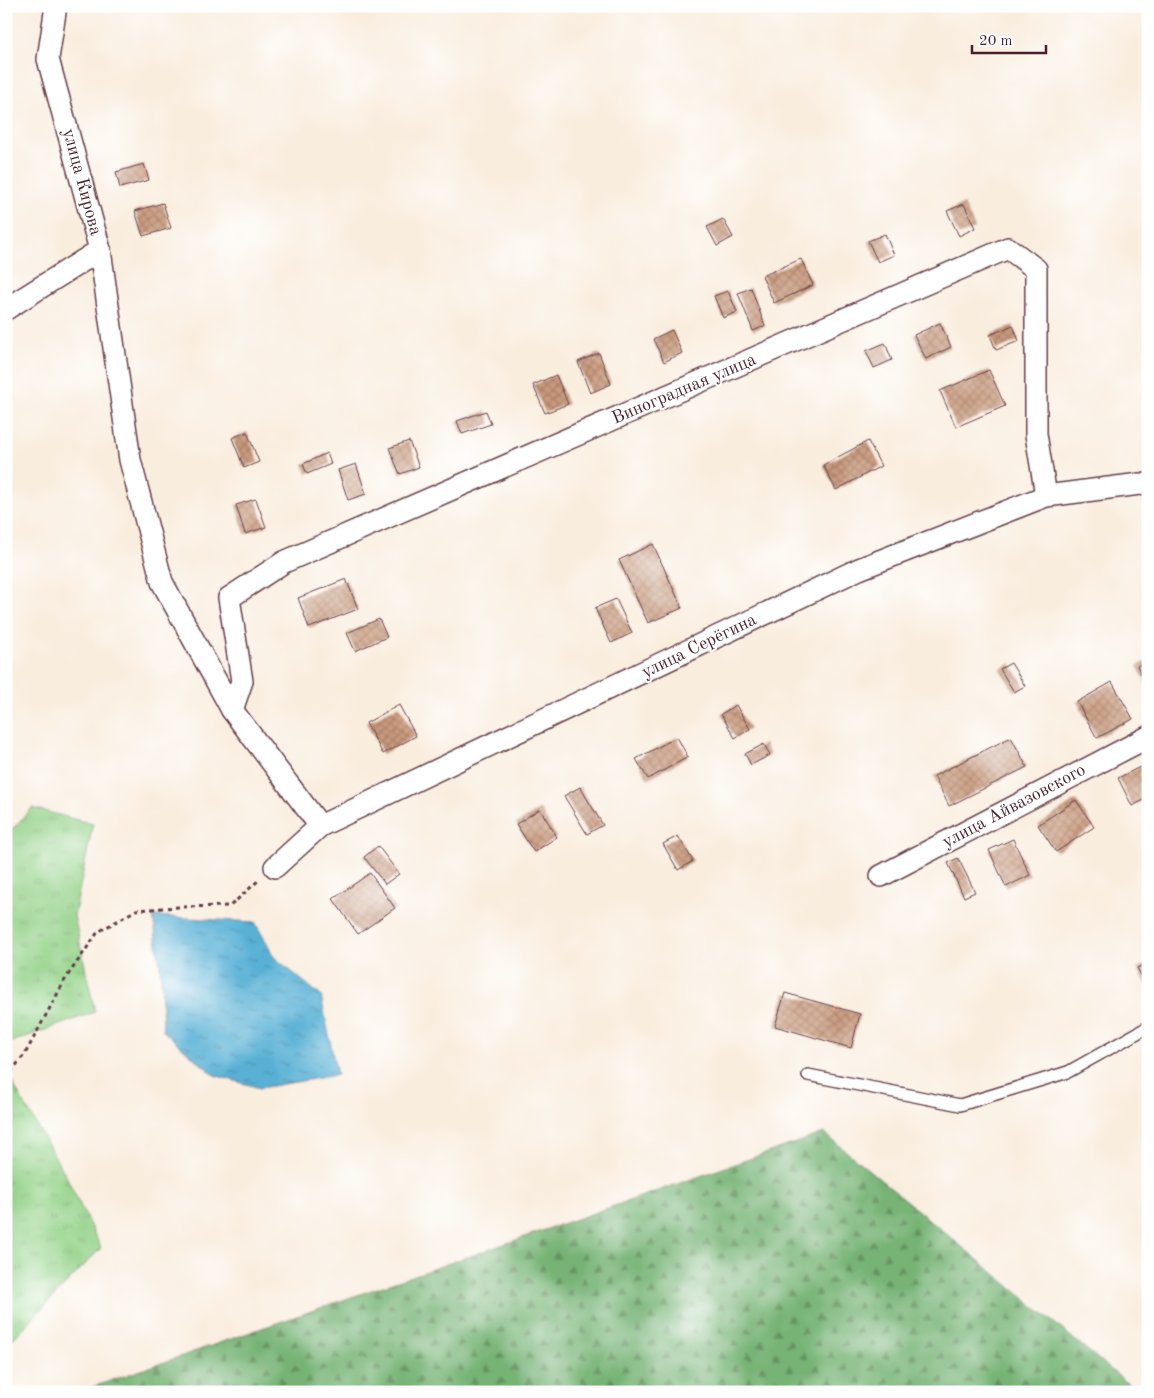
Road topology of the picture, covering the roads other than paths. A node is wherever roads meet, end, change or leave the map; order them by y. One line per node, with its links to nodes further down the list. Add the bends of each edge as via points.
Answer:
1 (56, 6): 2 (street, улица Кирова, via 48,59)
2 (100, 250): 3 (street, улица Кирова); 6 (street, via 130,460 162,582)
3 (6, 309)
4 (1148, 485): 5 (street, улица Серёгина)
5 (1046, 496): 6 (street, Виноградная улица, via 1036,434 1036,269 1008,248 284,562 229,598 242,681); 8 (street, улица Серёгина, via 859,569)
6 (232, 710): 8 (street)
7 (1148, 737): 10 (street, улица Айвазовского)
8 (320, 826): 9 (street, улица Серёгина)
9 (275, 867)
10 (881, 876)
11 (1148, 1027): 12 (lane, via 1068,1072 960,1105)
12 (808, 1075)

